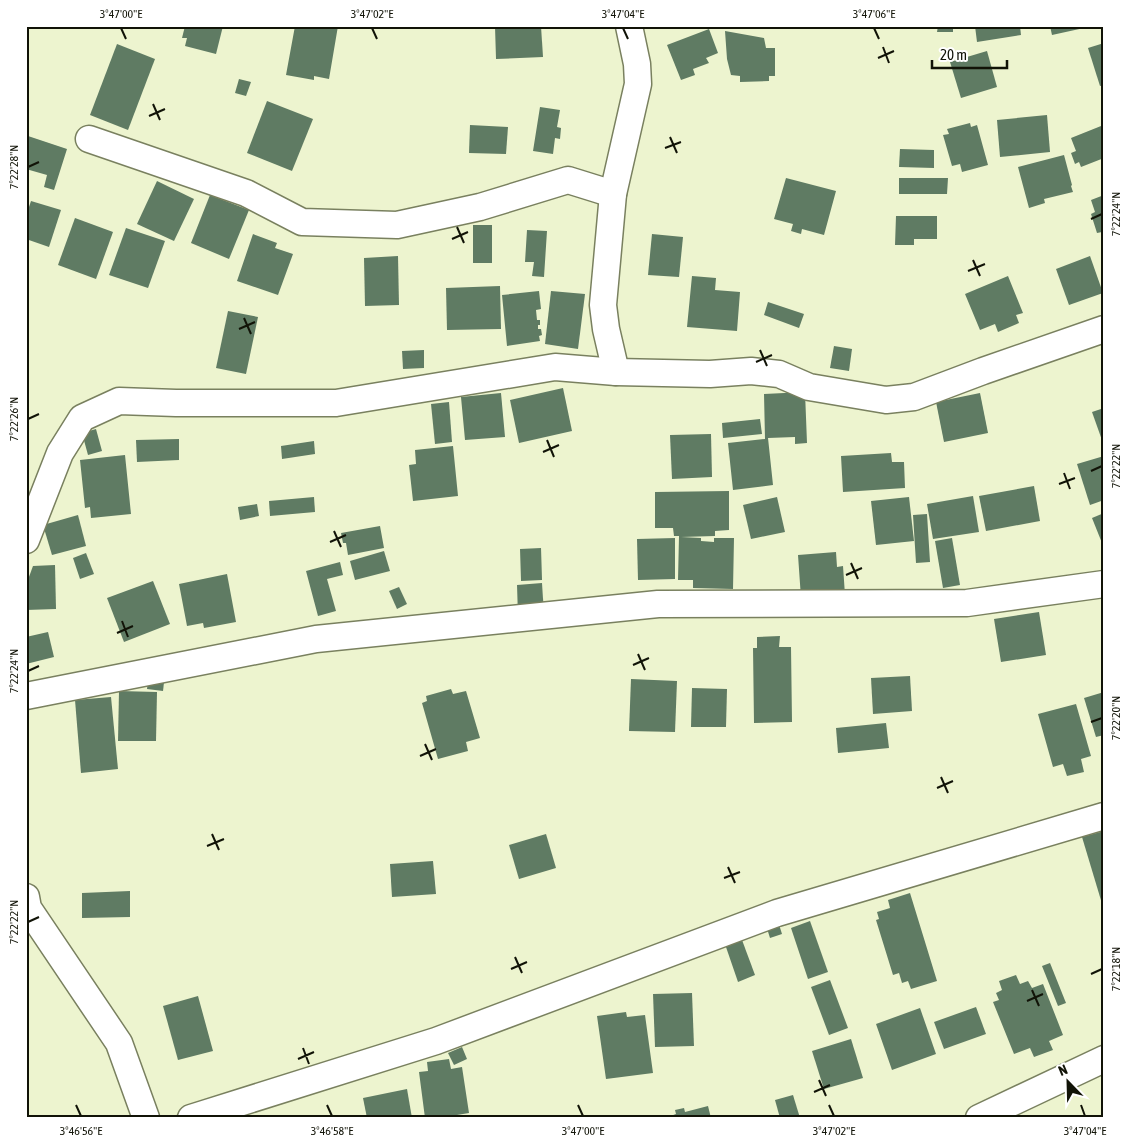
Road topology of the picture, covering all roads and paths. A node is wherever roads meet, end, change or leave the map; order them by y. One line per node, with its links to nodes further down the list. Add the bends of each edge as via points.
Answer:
1 (628, 26): 3 (street, via 638,84)
2 (89, 139): 3 (street, via 246,193 302,222 397,224 480,207 568,180)
3 (613, 194): 5 (street, via 603,305)
4 (1104, 329): 5 (street, via 914,397 886,400 809,387 779,374 751,371 710,374)
5 (616, 372): 6 (street, via 555,367 336,403 119,400 82,418 60,453)
6 (26, 540)
7 (1104, 584): 8 (street, via 967,603 658,604 316,638)
8 (26, 696)
9 (1104, 816): 13 (street, via 777,913 436,1040)
10 (26, 897): 12 (street, via 28,908 119,1043)
11 (1104, 1059): 14 (street)
12 (146, 1118)
13 (191, 1118)
14 (980, 1118)

